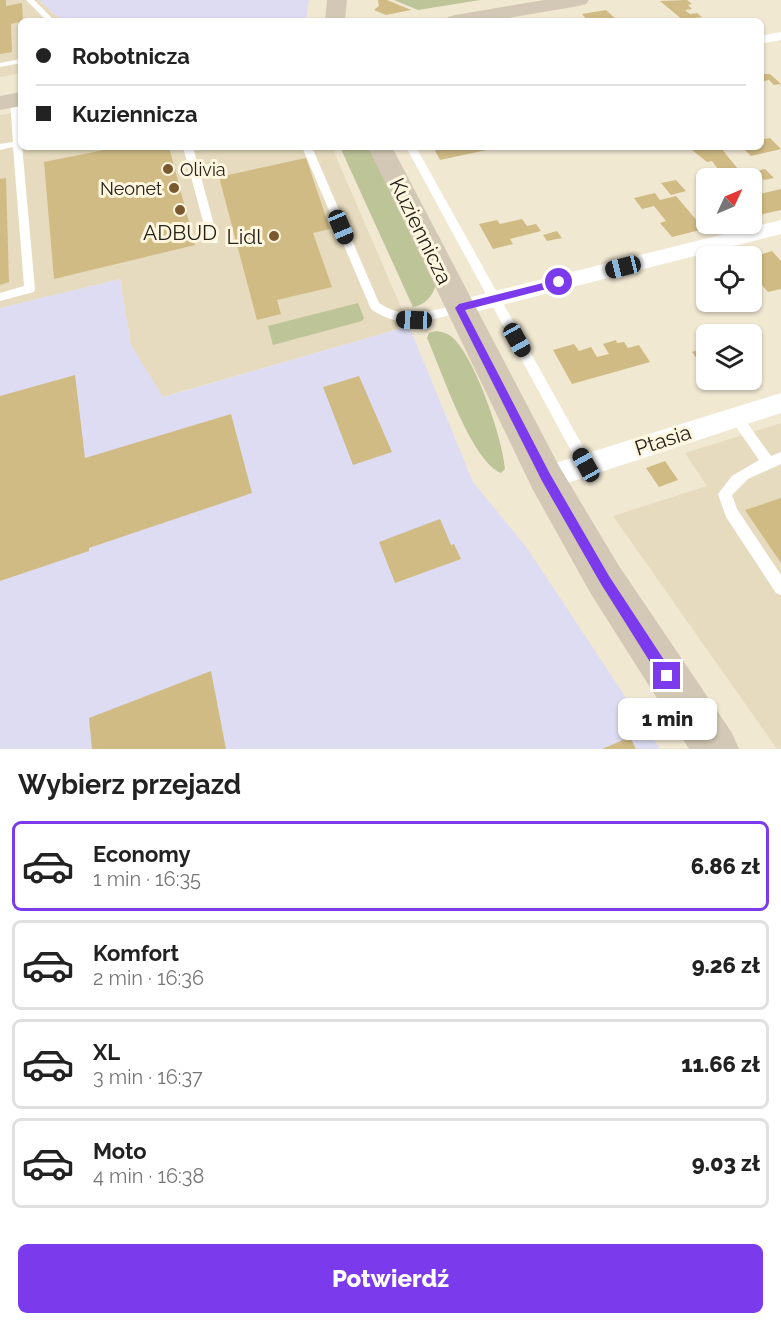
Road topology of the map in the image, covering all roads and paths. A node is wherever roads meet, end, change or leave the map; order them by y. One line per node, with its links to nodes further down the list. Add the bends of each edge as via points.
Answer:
1 (30, 0): 4 (lane)
2 (338, 0): 5 (main road)
3 (579, 0): 6 (main road)
4 (48, 18)
5 (335, 18)
6 (473, 18)
7 (781, 36): 8 (street)
8 (764, 39)
9 (18, 62): 10 (lane)
10 (0, 65)
11 (12, 101): 12 (lane)
12 (18, 133)
13 (18, 144): 14 (lane)
14 (0, 147)
15 (20, 150): 22 (lane, via 30,289)
16 (189, 150): 21 (lane)
17 (309, 150): 24 (lane, via 375,306 381,312 414,320)
18 (381, 150): 24 (main road, Kuziennicza)
19 (413, 150): 23 (lane)
20 (781, 227): 23 (street)
21 (213, 240)
22 (0, 297)
23 (495, 298): 24 (street); 28 (lane)
24 (459, 308): 29 (main road, Kuziennicza)
25 (781, 403): 26 (street, Ptasia)
26 (736, 417): 27 (lane); 28 (street, Ptasia)
27 (775, 460): 30 (lane, via 736,479 725,494 731,512)
28 (586, 465): 29 (street, Ptasia)
29 (546, 478): 31 (main road, Kuziennicza, via 610,589)
30 (781, 588)
31 (716, 749)

